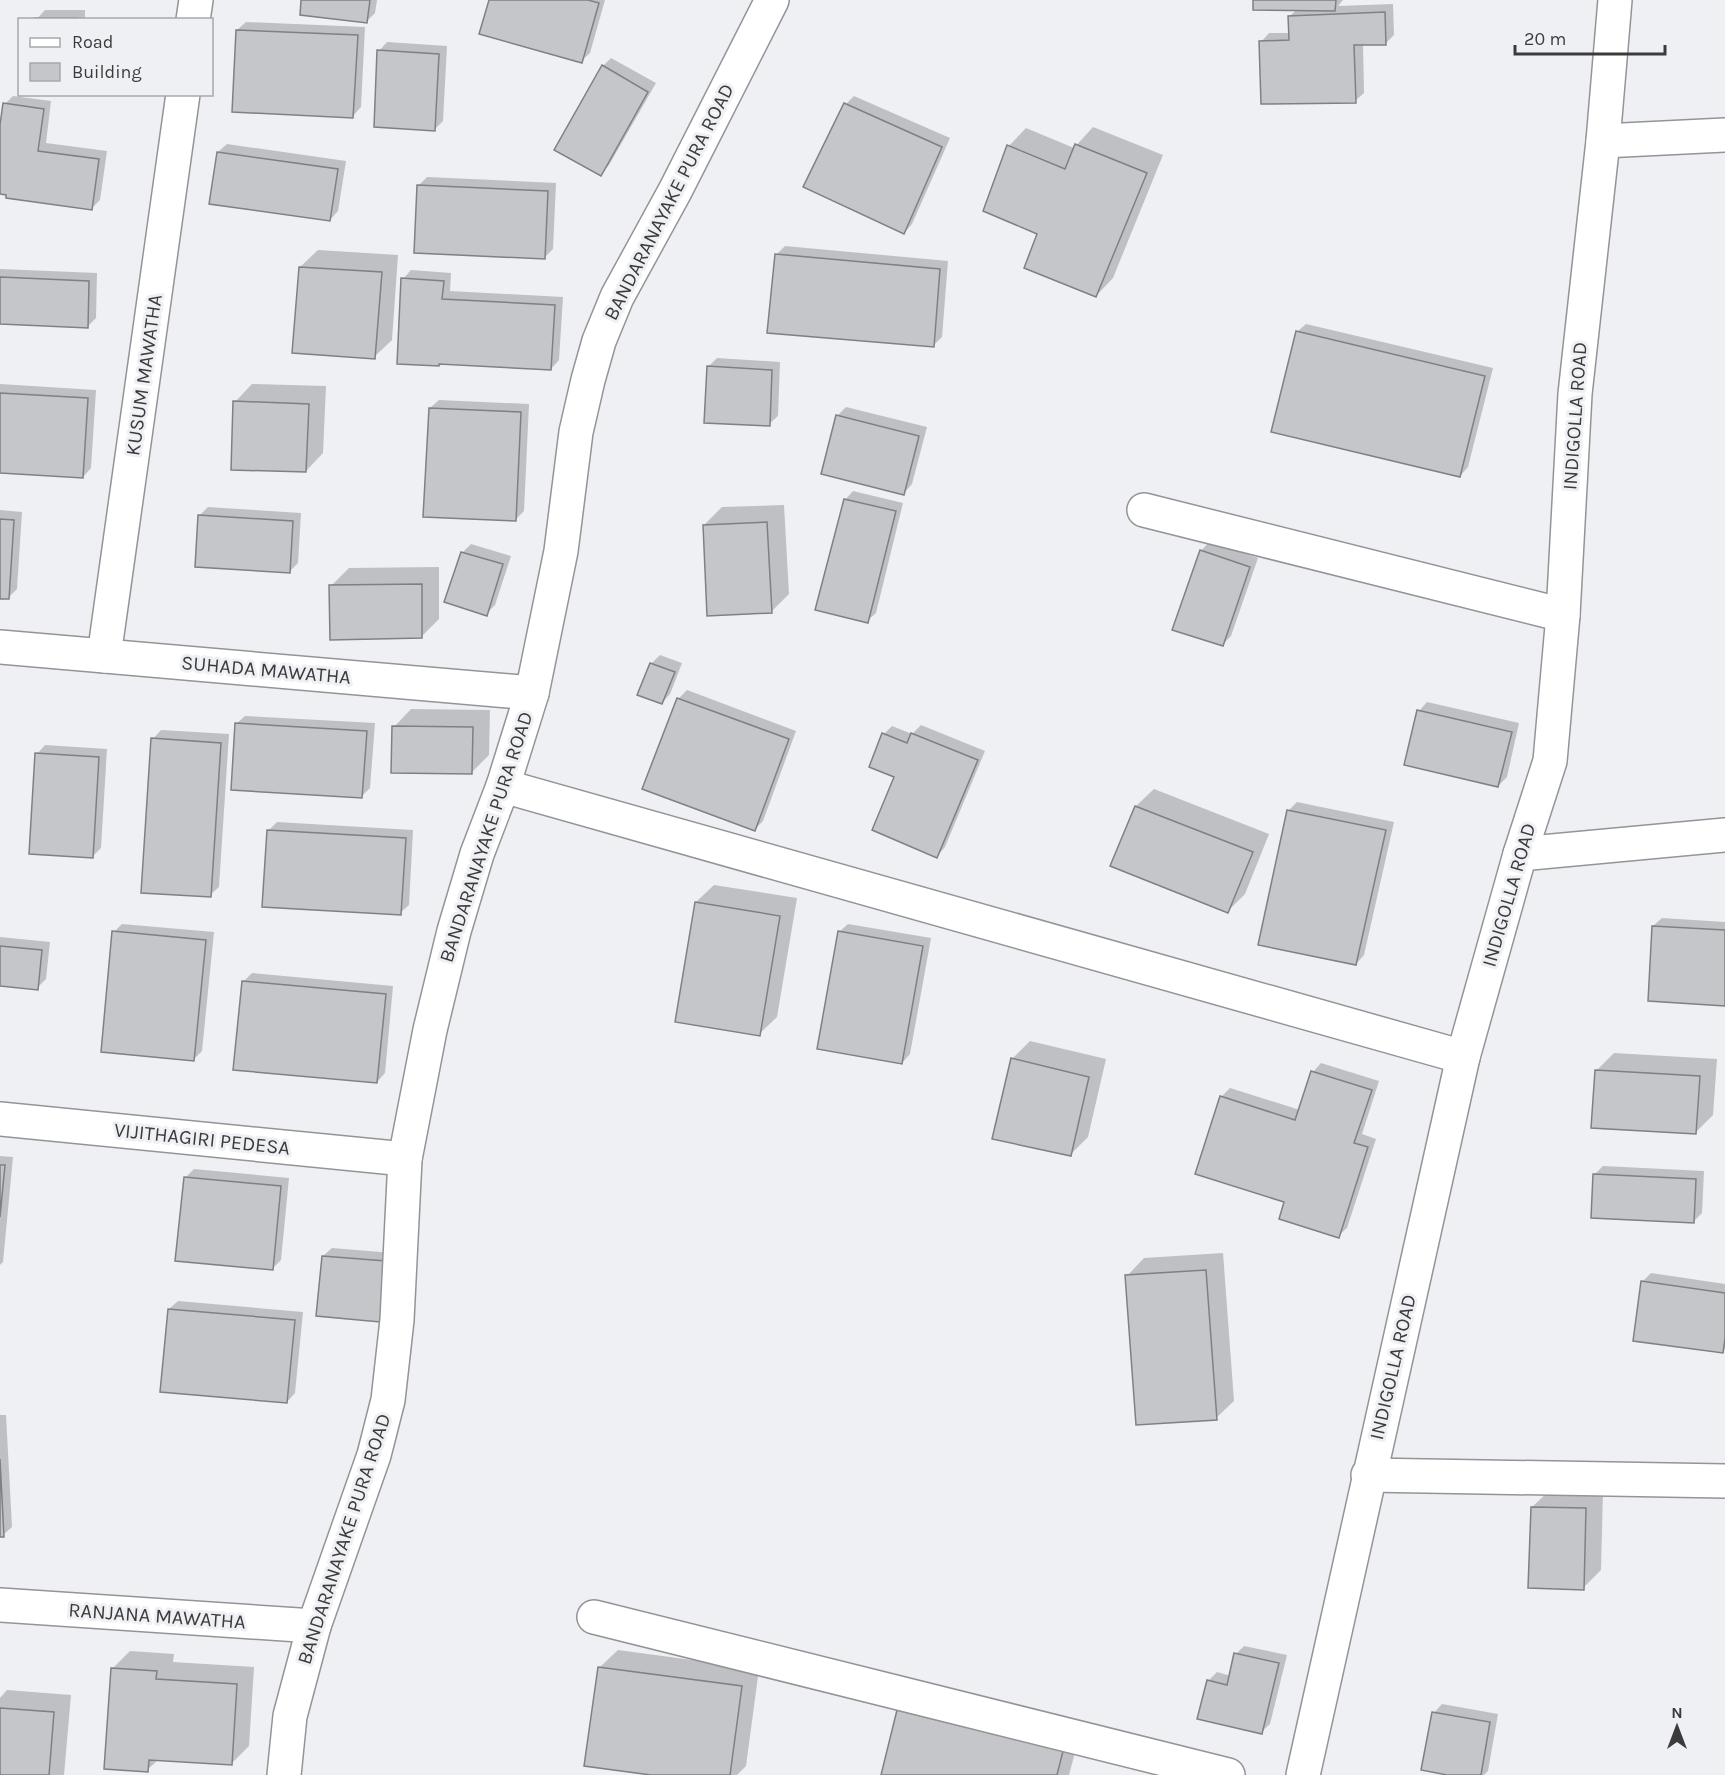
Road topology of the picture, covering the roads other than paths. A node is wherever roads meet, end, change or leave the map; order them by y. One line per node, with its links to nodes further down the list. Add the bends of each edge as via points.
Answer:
1 (196, 0): 4 (street)
2 (772, 0): 12 (street, BANDARANAYAKE PURA ROAD, via 617,297 599,341 576,432 561,551)
3 (1615, 0): 7 (street, INDIGOLLA ROAD)
4 (193, 18)
5 (183, 96): 11 (street, KUSUM MAWATHA)
6 (1725, 135): 7 (street)
7 (1603, 141): 9 (street, INDIGOLLA ROAD, via 1575,394)
8 (1144, 510): 9 (street)
9 (1563, 615): 15 (street, INDIGOLLA ROAD, via 1550,761)
10 (0, 647): 11 (street, SUHADA MAWATHA)
11 (104, 656): 12 (street, SUHADA MAWATHA)
12 (532, 693): 13 (street, BANDARANAYAKE PURA ROAD)
13 (503, 786): 16 (street); 18 (street, BANDARANAYAKE PURA ROAD, via 454,931)
14 (1725, 835): 15 (street)
15 (1520, 854): 16 (street, INDIGOLLA ROAD)
16 (1463, 1057): 19 (street, INDIGOLLA ROAD)
17 (0, 1119): 18 (street, VIJITHAGIRI PEDESA)
18 (405, 1159): 23 (street, BANDARANAYAKE PURA ROAD, via 397,1320 388,1400 374,1455)
19 (1368, 1475): 20 (street); 26 (street, INDIGOLLA ROAD)
20 (1725, 1481)
21 (0, 1605): 23 (street, RANJANA MAWATHA)
22 (594, 1617): 25 (street)
23 (314, 1626): 24 (street, BANDARANAYAKE PURA ROAD, via 290,1716)
24 (284, 1775)
25 (1228, 1775)
26 (1303, 1775)

